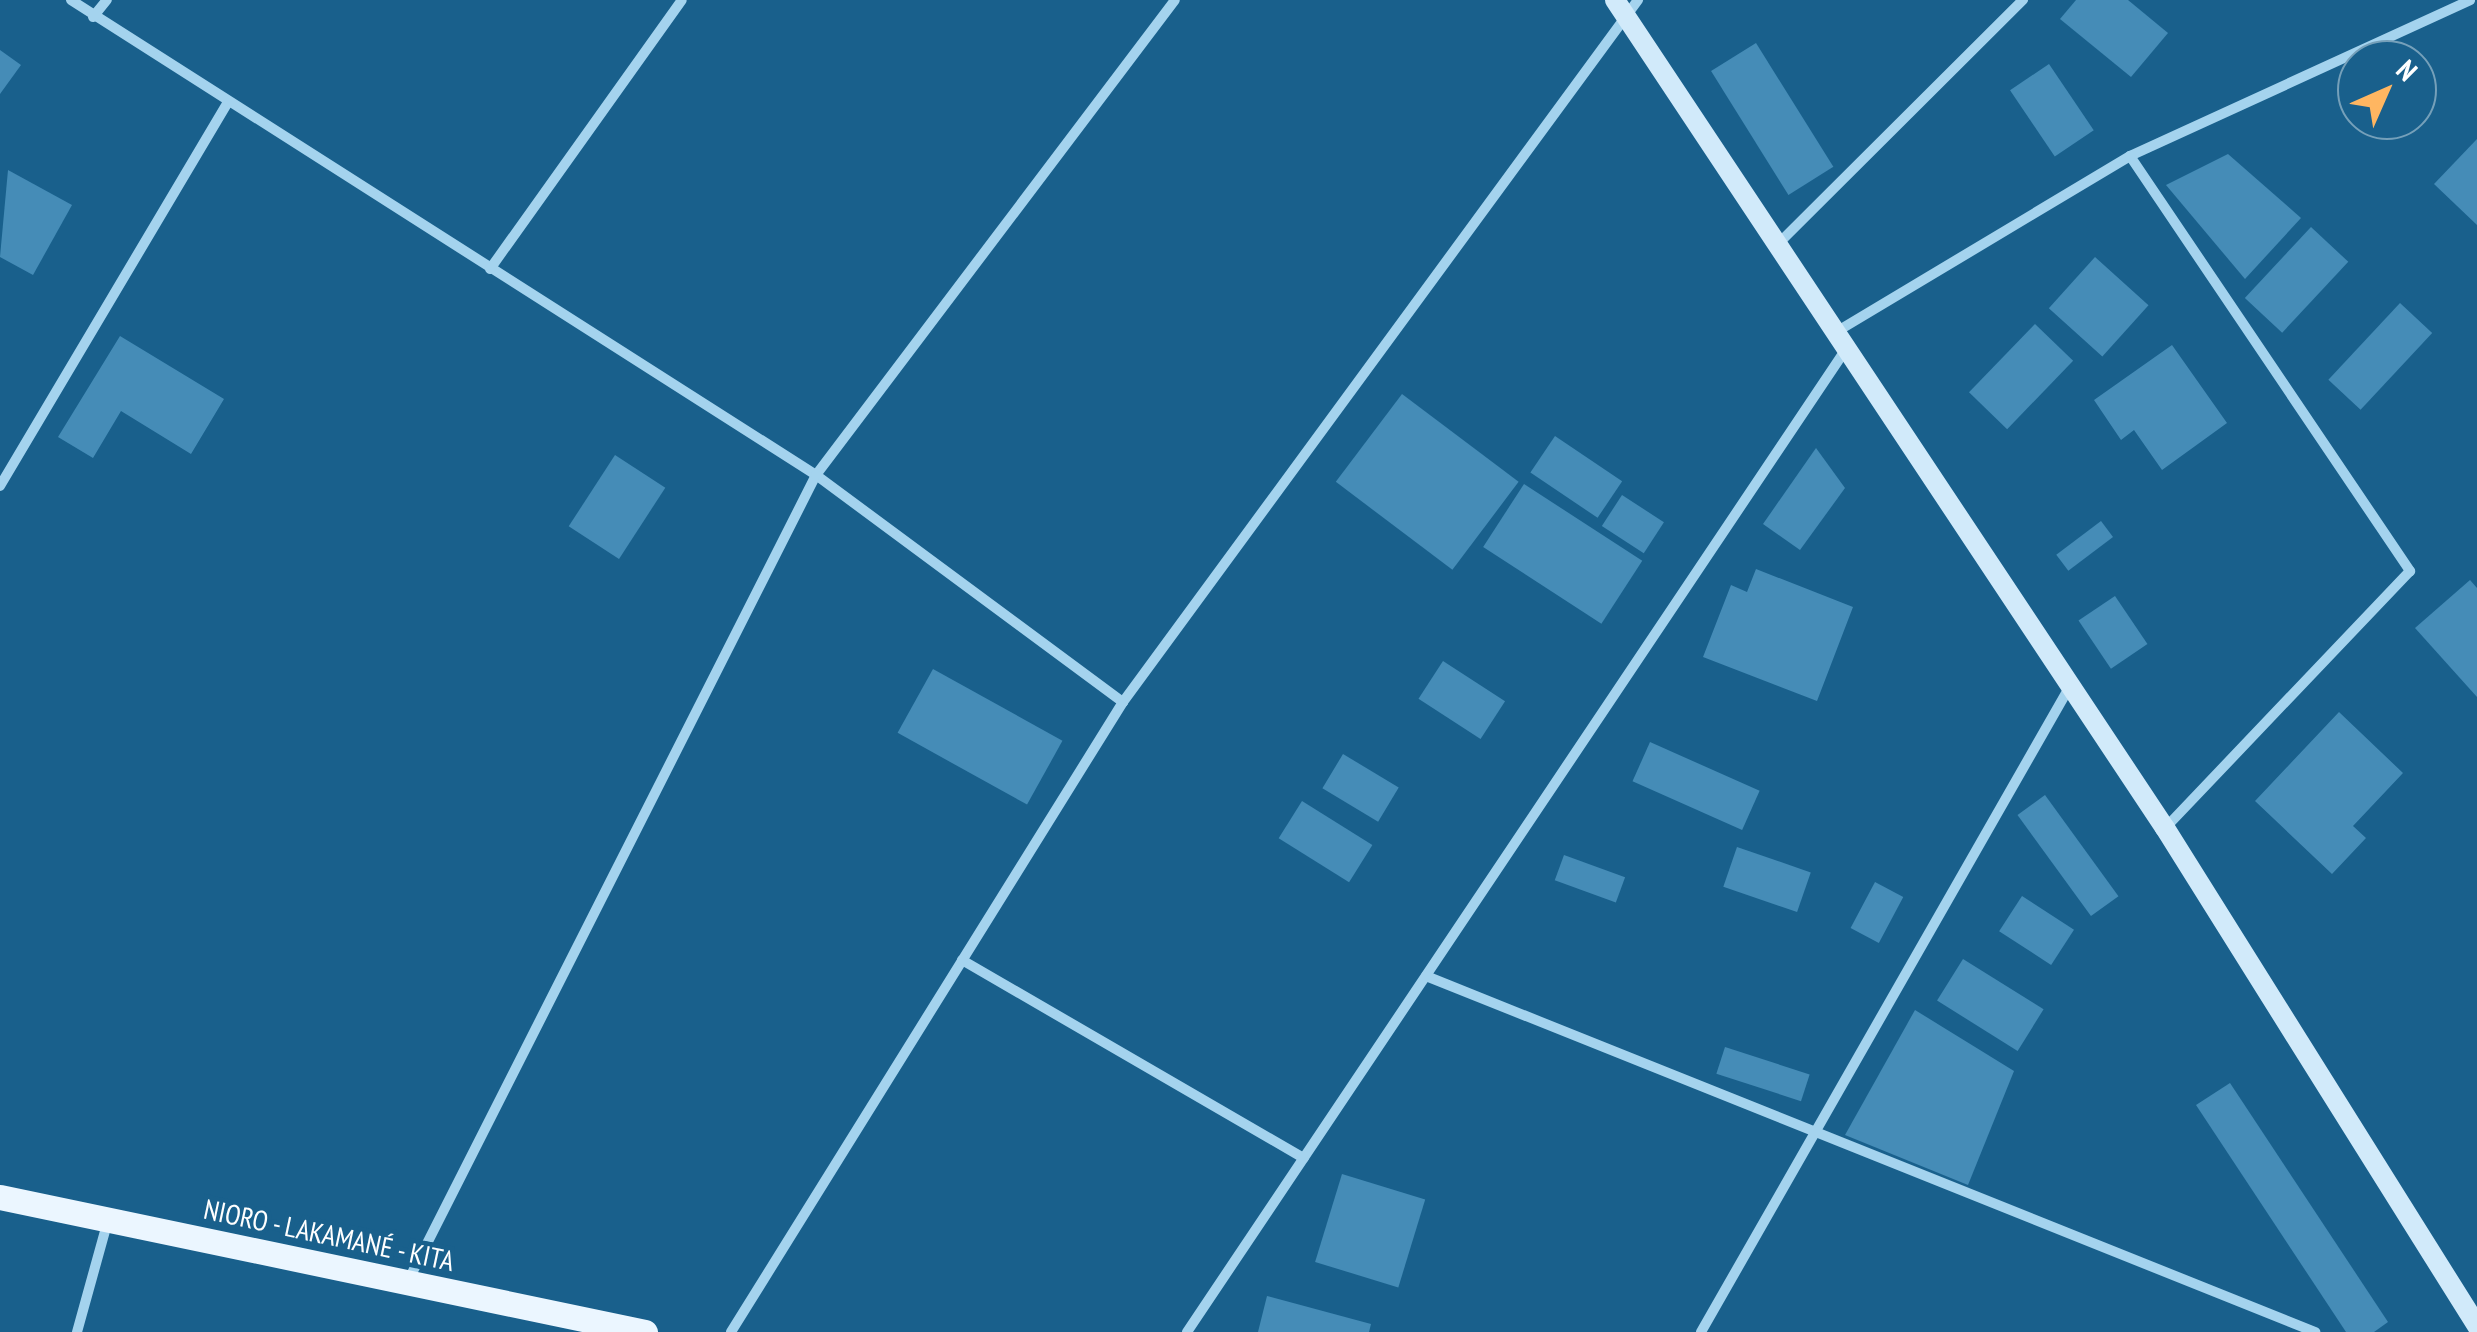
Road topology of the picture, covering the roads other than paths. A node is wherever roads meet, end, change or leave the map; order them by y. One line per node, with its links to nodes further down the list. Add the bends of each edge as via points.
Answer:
1 (71, 0): 10 (street)
2 (106, 0): 10 (street)
3 (663, 0): 8 (street)
4 (1175, 0): 16 (street)
5 (1615, 0): 9 (main road)
6 (2024, 0): 13 (street)
7 (2470, 0): 12 (street)
8 (679, 4): 14 (street)
9 (1633, 9): 13 (main road); 19 (street)
10 (94, 17): 11 (street)
11 (228, 103): 14 (street); 17 (street)
12 (2130, 156): 15 (street); 20 (street, via 2410,571)
13 (1778, 244): 15 (main road)
14 (490, 269): 16 (street)
15 (1841, 340): 18 (main road); 22 (street)
16 (816, 475): 19 (street); 27 (street)
17 (0, 486)
18 (2071, 685): 20 (main road); 23 (street)
19 (1123, 702): 21 (street)
20 (2165, 828): 28 (main road)
21 (962, 960): 24 (street); 31 (street)
22 (1426, 976): 23 (street); 24 (street)
23 (1815, 1132): 33 (street); 34 (street)
24 (1304, 1158): 32 (street)
25 (0, 1197): 26 (main road, NIORO - LAKAMANÉ - KITA)
26 (109, 1220): 27 (main road, NIORO - LAKAMANÉ - KITA); 29 (street)
27 (407, 1282): 30 (main road, NIORO - LAKAMANÉ - KITA)
28 (2477, 1326)
29 (78, 1332)
30 (645, 1332)
31 (731, 1332)
32 (1187, 1332)
33 (1700, 1332)
34 (2315, 1332)

